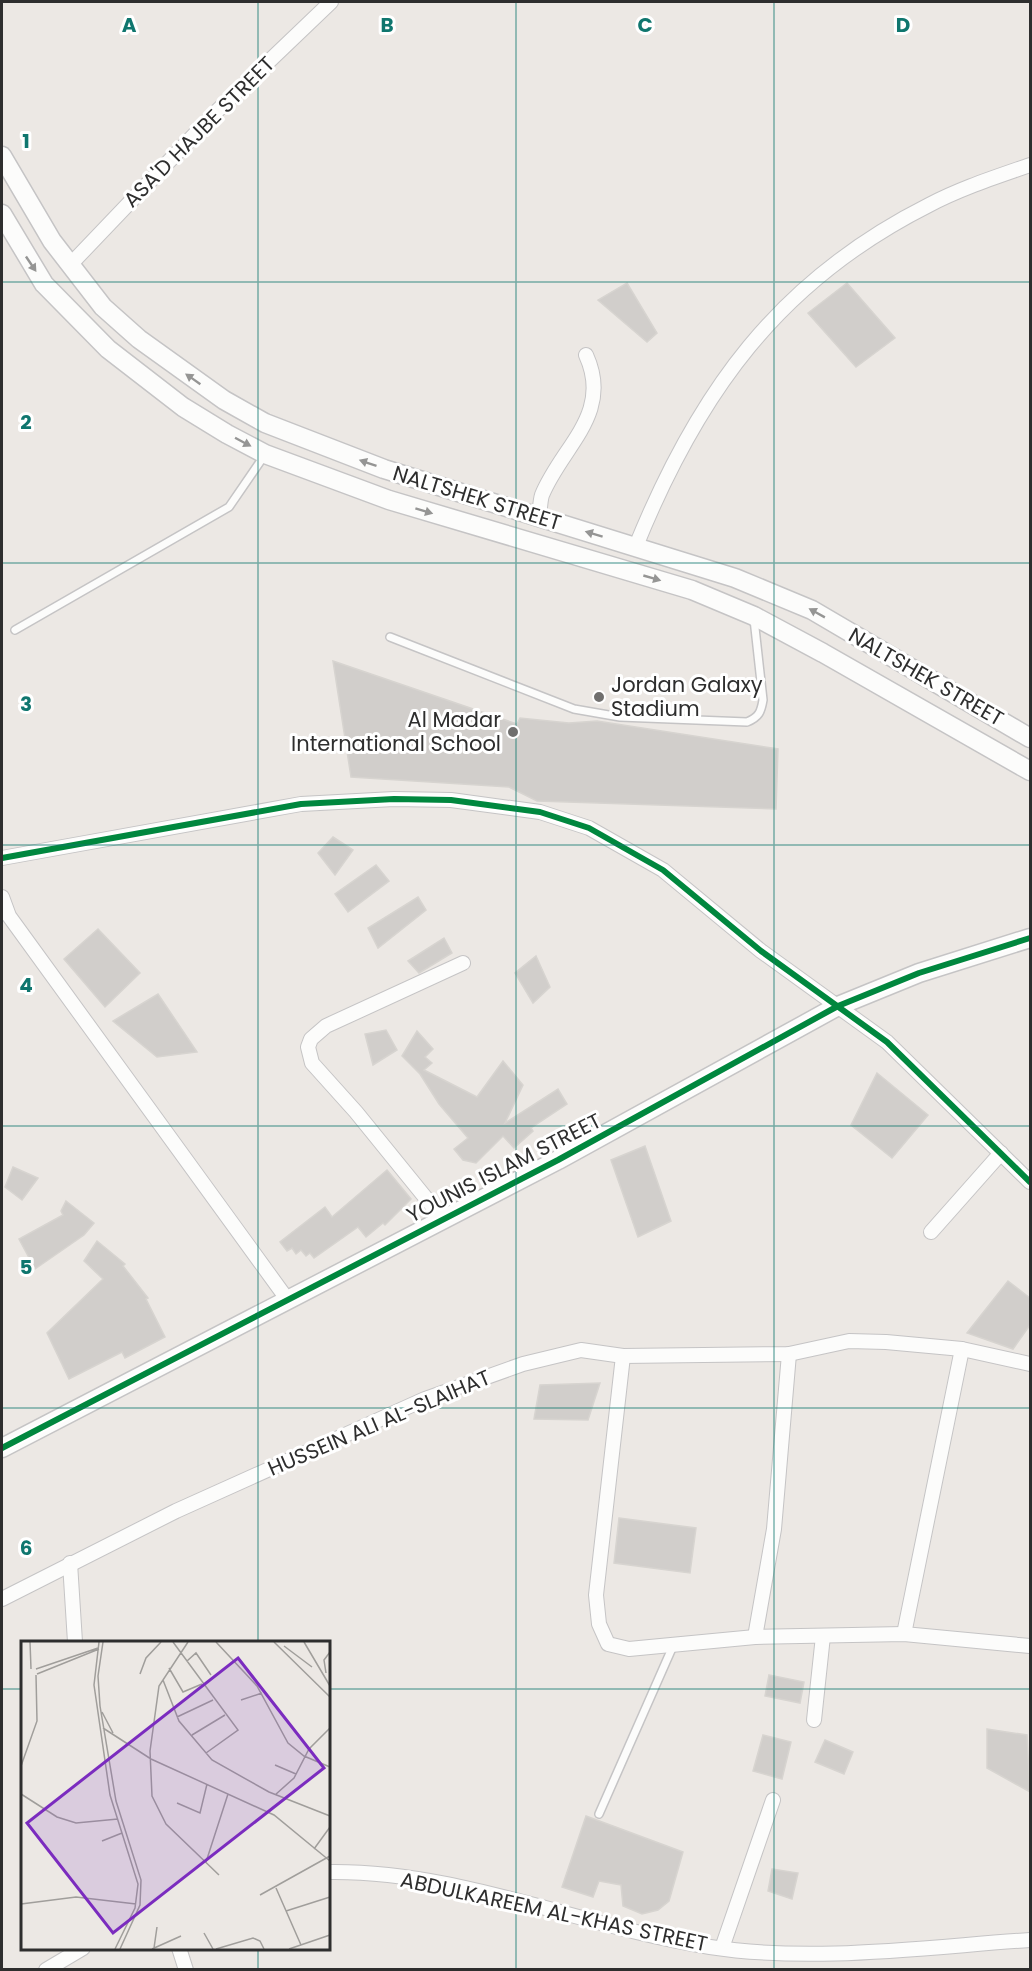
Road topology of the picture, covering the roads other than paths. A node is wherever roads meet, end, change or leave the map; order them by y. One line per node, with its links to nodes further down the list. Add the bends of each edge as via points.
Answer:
1 (331, 2): 5 (street, ASA'D HAJBE STREET, via 217,111)
2 (2, 156): 5 (main road, NALTSHEK STREET, via 24,198)
3 (1030, 165): 9 (street, via 928,205 862,244 809,282 777,312 721,381 658,492)
4 (2, 214): 7 (main road, NALTSHEK STREET, one-way to 7, via 44,284 108,349 183,407)
5 (70, 265): 8 (main road, NALTSHEK STREET, one-way to 5, via 373,465 265,423 224,400 139,339 103,307)
6 (586, 355): 8 (street, via 595,387 590,410 542,496)
7 (265, 454): 10 (main road, NALTSHEK STREET, one-way to 10, via 389,501 692,590); 11 (lane, via 230,507)
8 (539, 518): 9 (main road, NALTSHEK STREET, one-way to 8)
9 (636, 546): 13 (main road, NALTSHEK STREET, one-way to 9, via 812,610 735,578)
10 (754, 616): 12 (lane, via 763,700 761,712 747,722 620,717 574,709); 14 (main road, NALTSHEK STREET)
11 (15, 630)
12 (390, 637)
13 (1030, 738)
14 (1030, 771)
15 (2, 858): 19 (street, via 301,804 394,798 451,800 531,811 589,828 663,870 761,951)
16 (2, 897): 24 (street, via 9,916)
17 (1030, 938): 19 (main road, YOUNIS ISLAM STREET, via 919,973)
18 (463, 963): 22 (street, via 326,1026 308,1047 312,1063)
19 (838, 1006): 20 (street, via 887,1042); 22 (main road, YOUNIS ISLAM STREET, via 641,1116)
20 (1001, 1153): 21 (street); 23 (street)
21 (1030, 1182)
22 (442, 1218): 24 (main road, YOUNIS ISLAM STREET)
23 (932, 1232)
24 (287, 1299): 29 (main road, YOUNIS ISLAM STREET)
25 (962, 1349): 26 (street, HUSSEIN ALI AL-SLAIHAT, via 849,1341); 28 (street, HUSSEIN ALI AL-SLAIHAT); 32 (street)
26 (789, 1354): 27 (street, HUSSEIN ALI AL-SLAIHAT); 34 (street, via 774,1529)
27 (623, 1356): 30 (street, HUSSEIN ALI AL-SLAIHAT, via 581,1350 460,1385 176,1511); 36 (street, via 597,1580 599,1624 605,1641 612,1646)
28 (1030, 1364)
29 (2, 1448)
30 (70, 1563): 31 (street, HUSSEIN ALI AL-SLAIHAT); 35 (street)
31 (2, 1599)
32 (904, 1635): 33 (street); 37 (street)
33 (823, 1636): 34 (street); 38 (street)
34 (755, 1637): 36 (street)
35 (75, 1641)
36 (673, 1646): 40 (lane)
37 (1030, 1646)
38 (814, 1720)
39 (773, 1800): 43 (street)
40 (599, 1814)
41 (330, 1872): 43 (street, ABDULKAREEM AL-KHAS STREET, via 367,1873 462,1888 630,1931)
42 (1030, 1940): 43 (street, ABDULKAREEM AL-KHAS STREET, via 844,1953)
43 (722, 1948)
44 (80, 1950): 46 (street)
45 (180, 1950): 47 (street)
46 (46, 1970)
47 (186, 1970)

